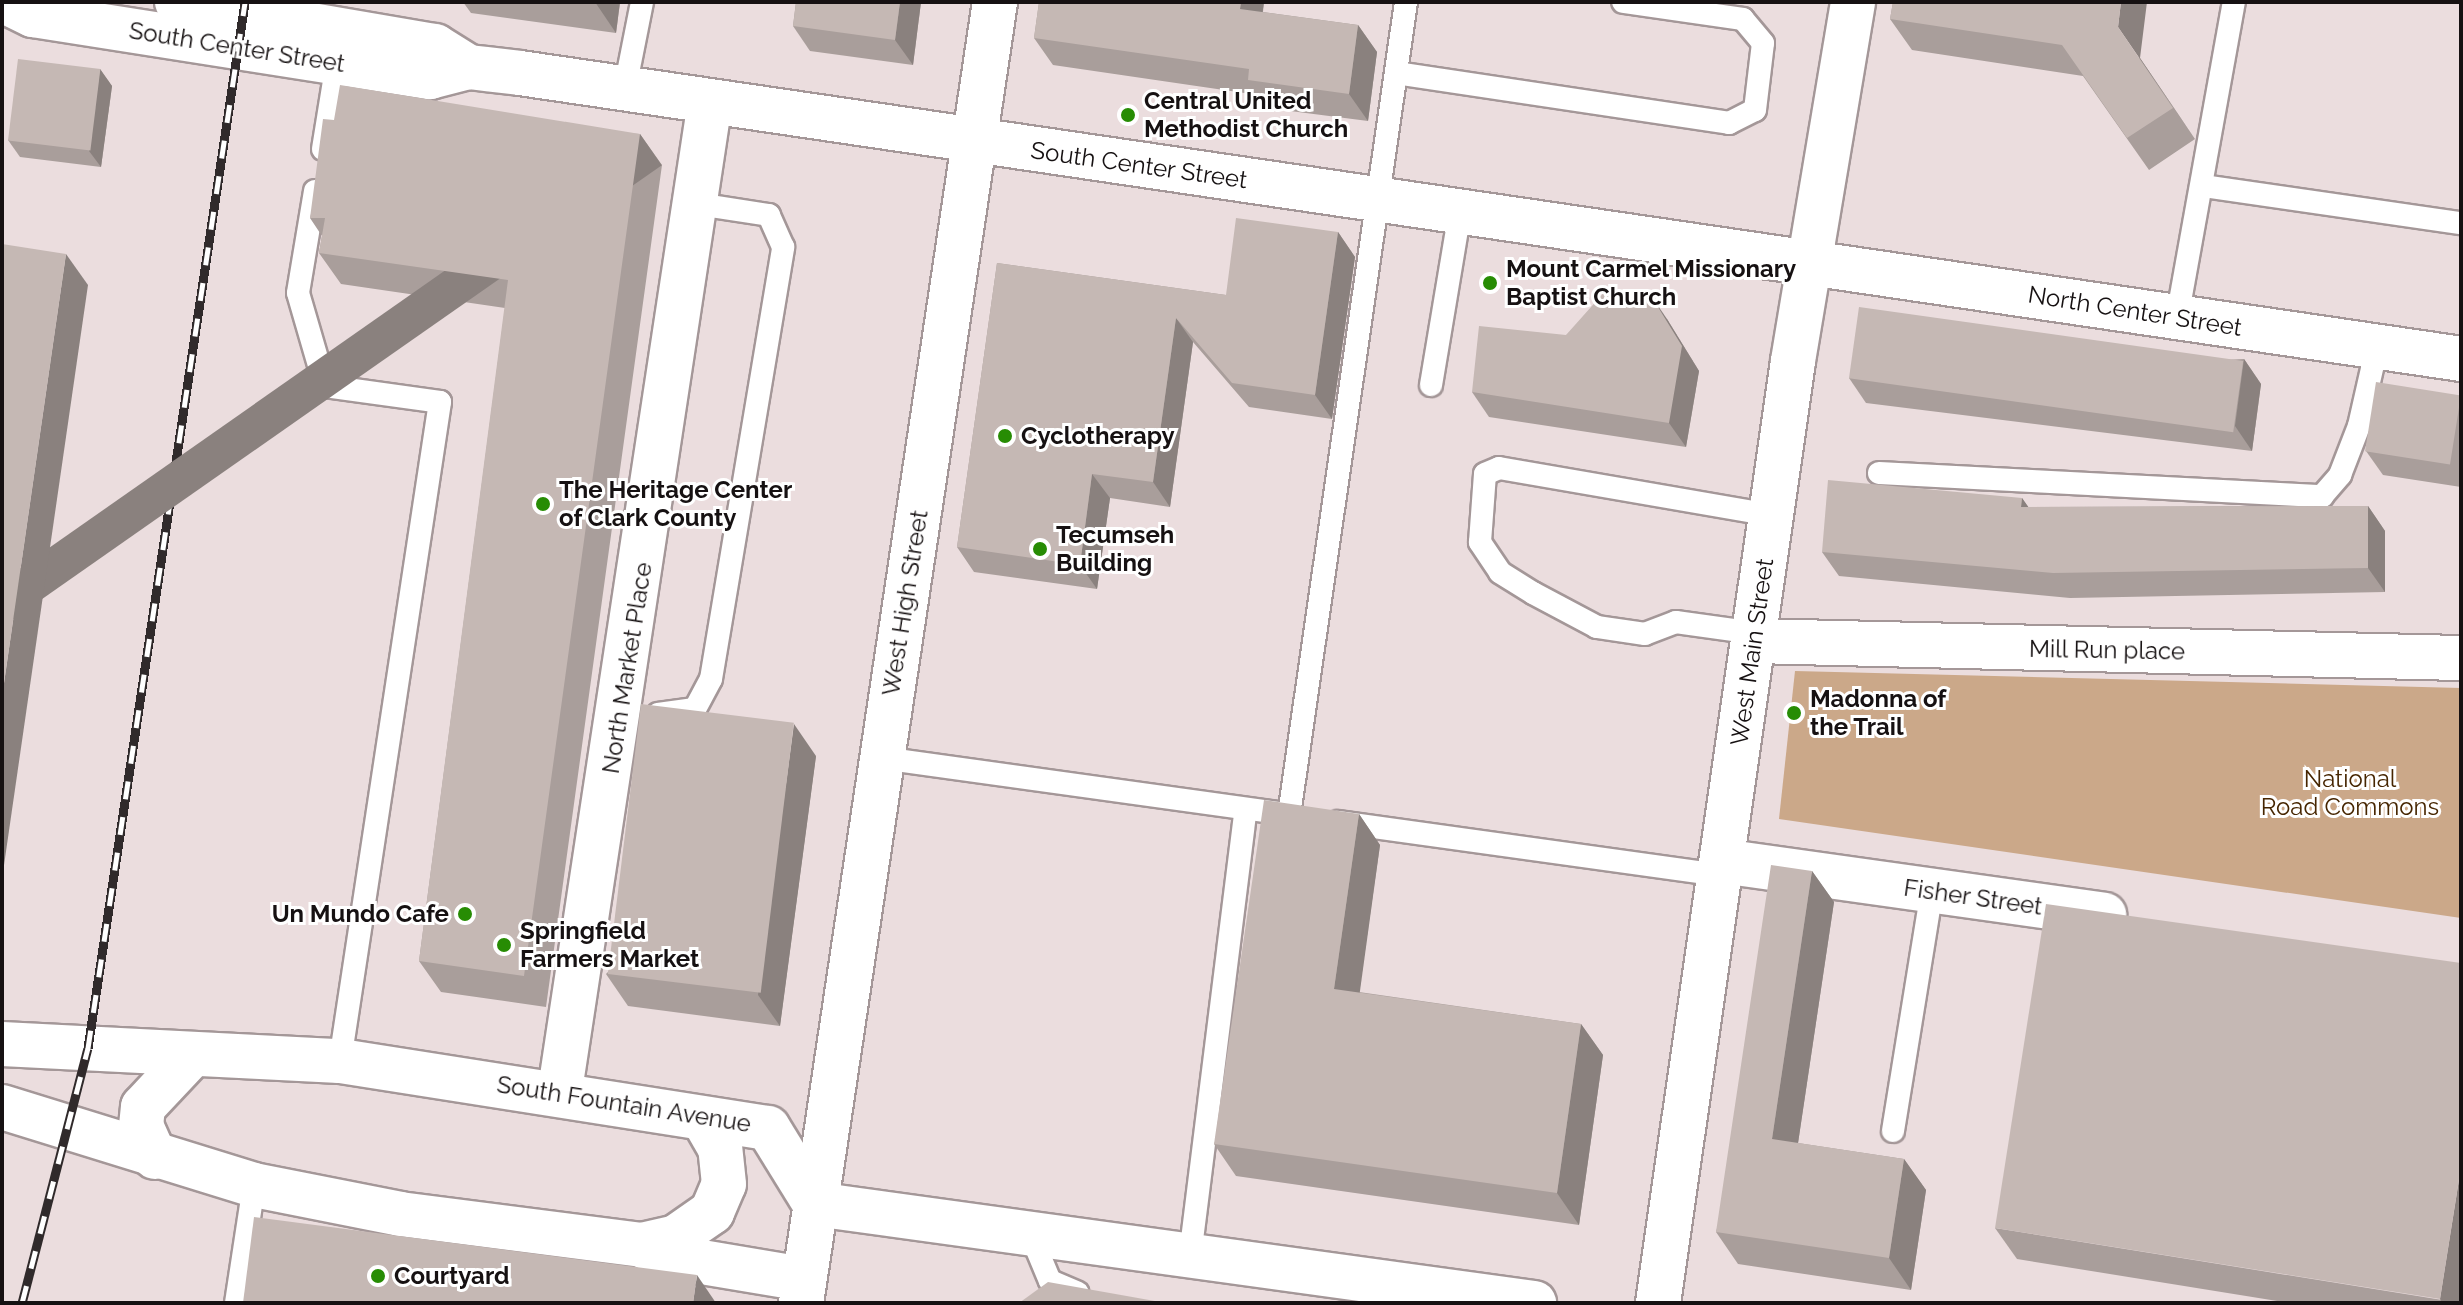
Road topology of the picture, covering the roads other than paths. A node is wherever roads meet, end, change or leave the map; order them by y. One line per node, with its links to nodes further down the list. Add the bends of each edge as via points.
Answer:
1 (6, 2): 10 (street, South Center Street, via 33,15)
2 (177, 2): 9 (street, South Center Street)
3 (642, 2): 13 (lane)
4 (995, 2): 15 (street, West High Street)
5 (1406, 2): 12 (lane)
6 (1623, 2): 12 (lane, via 1743,19 1763,43 1755,110 1729,123)
7 (1853, 2): 21 (street, West Main Street)
8 (2234, 2): 16 (lane)
9 (316, 13): 11 (street, South Center Street, via 435,46)
10 (337, 63): 11 (street, South Center Street, via 430,77); 39 (lane, via 298,293 306,336 325,386 440,402)
11 (469, 67): 13 (street, South Center Street)
12 (1396, 73): 17 (lane)
13 (625, 88): 14 (street, South Center Street)
14 (710, 102): 15 (street, South Center Street); 18 (street, North Market Place)
15 (974, 140): 17 (street, South Center Street); 31 (street, West High Street)
16 (2203, 186): 20 (lane); 22 (lane)
17 (1379, 200): 19 (street, South Center Street); 33 (lane)
18 (697, 204): 30 (street, North Market Place); 30 (lane, via 769,215 783,247 711,679 695,709 656,714)
19 (1460, 212): 21 (street, South Center Street); 25 (lane)
20 (2461, 223)
21 (1810, 261): 22 (street, North Center Street); 27 (street, West Main Street)
22 (2177, 318): 23 (street, North Center Street)
23 (2377, 347): 24 (street, North Center Street); 26 (lane, via 2359,426 2340,475 2322,496)
24 (2461, 359)
25 (1431, 385)
26 (1879, 473)
27 (1771, 515): 28 (street, West Main Street); 28 (lane, via 1499,468 1485,474 1480,542 1500,572 1533,593 1597,627 1645,634 1676,622)
28 (1754, 637): 29 (street, Mill Run place); 34 (street, West Main Street)
29 (2461, 658)
30 (621, 708): 40 (street, North Market Place)
31 (882, 758): 32 (lane); 46 (street, West High Street)
32 (1246, 809): 33 (lane); 49 (lane)
33 (1289, 815): 34 (lane)
34 (1721, 868): 35 (street, Fisher Street); 54 (street, West Main Street)
35 (1932, 891): 36 (street, Fisher Street); 43 (lane)
36 (2140, 920)
37 (2, 1044): 38 (street, South Fountain Avenue)
38 (189, 1058): 39 (street, South Fountain Avenue); 44 (street, via 143,1107 141,1126)
39 (340, 1061): 40 (street, South Fountain Avenue)
40 (560, 1090): 42 (street, South Fountain Avenue)
41 (2, 1107): 44 (street)
42 (703, 1119): 46 (street, South Fountain Avenue, via 768,1128); 48 (street, via 720,1148 724,1184 712,1212 676,1237)
43 (1893, 1131)
44 (155, 1157): 45 (street)
45 (254, 1185): 48 (street, via 400,1214); 52 (lane)
46 (815, 1204): 47 (street); 50 (street, West High Street)
47 (1030, 1233): 49 (street); 51 (lane, via 1050,1281)
48 (642, 1245): 50 (street, via 660,1255)
49 (1190, 1256): 53 (street)
50 (802, 1291)
51 (1102, 1296)
52 (236, 1303)
53 (1534, 1303)
54 (1658, 1303)

